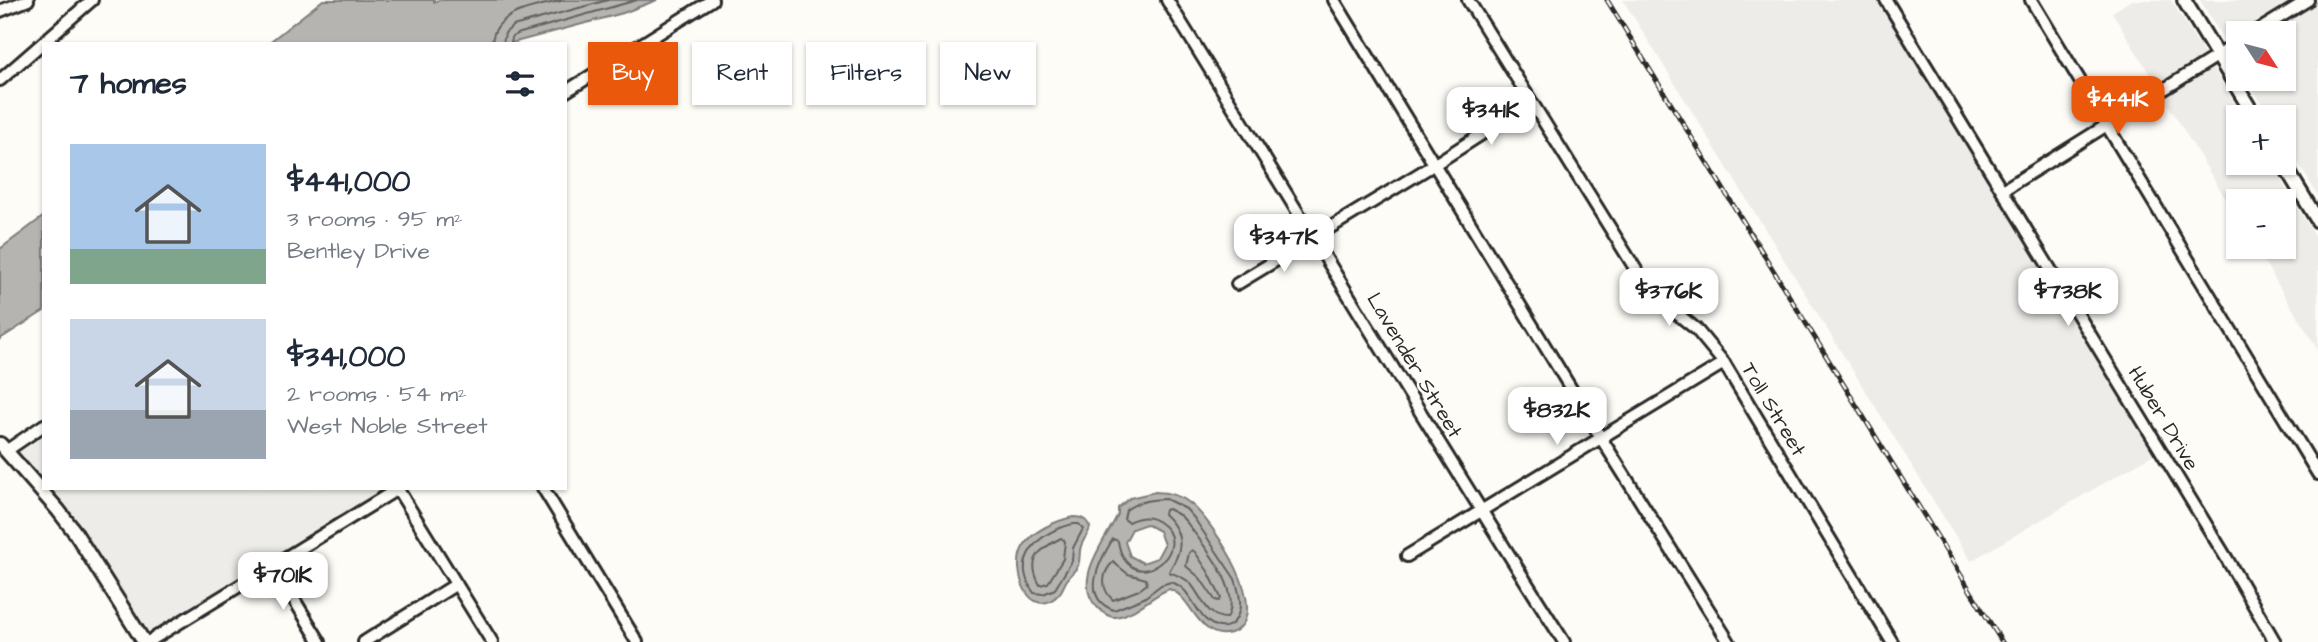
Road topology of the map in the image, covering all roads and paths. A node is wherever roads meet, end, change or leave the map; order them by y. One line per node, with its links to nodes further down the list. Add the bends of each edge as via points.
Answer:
1 (28, 0): 11 (street)
2 (92, 0): 13 (street)
3 (712, 0): 18 (street)
4 (1167, 0): 26 (street, Lavender Street)
5 (1334, 0): 22 (street)
6 (1468, 0): 19 (street, Toll Street)
7 (1886, 0): 24 (street, Huber Drive)
8 (2031, 0): 21 (street)
9 (2184, 0): 16 (main road)
10 (2308, 0): 12 (street)
11 (0, 11)
12 (2274, 21)
13 (44, 42)
14 (42, 43): 17 (street)
15 (2226, 51): 16 (street)
16 (2218, 56): 20 (main road); 21 (street)
17 (0, 80)
18 (567, 91)
19 (1530, 103): 22 (street); 28 (street, Toll Street, via 1654,295 1696,329)
20 (2248, 105)
21 (2106, 125): 24 (street); 32 (street)
22 (1436, 164): 26 (street); 30 (street)
23 (2290, 175): 25 (main road)
24 (2003, 190): 48 (street, Huber Drive)
25 (2318, 221)
26 (1315, 237): 27 (street); 36 (street, Lavender Street)
27 (1237, 284)
28 (1724, 363): 30 (street); 47 (street, Toll Street)
29 (42, 426): 31 (street)
30 (1601, 438): 36 (street); 46 (street)
31 (2, 450): 40 (main road, via 74,531)
32 (2318, 474)
33 (395, 490): 38 (street)
34 (399, 490): 39 (street)
35 (544, 490): 44 (street)
36 (1480, 511): 37 (street); 45 (street, Lavender Street)
37 (1407, 556)
38 (273, 565): 40 (street); 41 (street)
39 (455, 585): 42 (street); 43 (street)
40 (146, 642)
41 (320, 642)
42 (364, 642)
43 (492, 642)
44 (637, 642)
45 (1564, 642)
46 (1729, 642)
47 (1892, 642)
48 (2275, 642)

